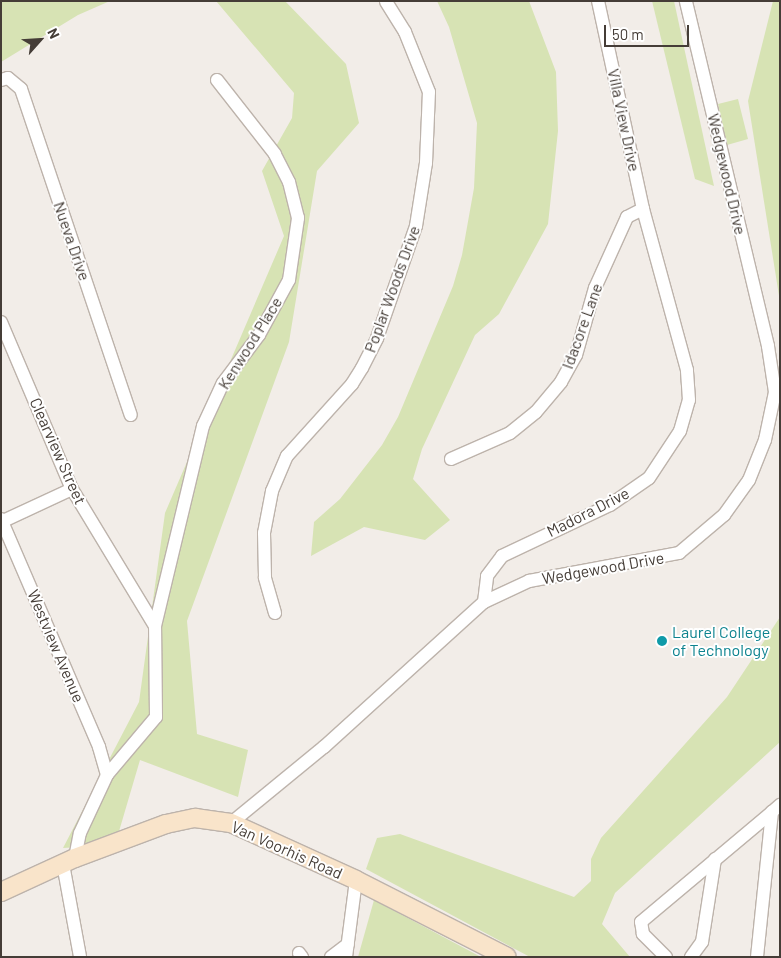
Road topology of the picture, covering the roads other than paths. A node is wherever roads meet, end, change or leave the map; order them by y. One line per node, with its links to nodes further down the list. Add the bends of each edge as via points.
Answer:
1 (386, 1): 13 (street, Poplar Woods Drive, via 405,32 430,92 426,163 417,217 377,338 362,368 287,456 272,491 264,533 265,577)
2 (598, 1): 6 (street, Villa View Drive)
3 (686, 1): 12 (street, Wedgewood Drive, via 768,346 775,392 766,440 739,496 702,537 680,553 529,581)
4 (1, 80): 8 (street, Nueva Drive, via 8,78 21,89)
5 (216, 80): 14 (street, Kenwood Place, via 275,154 289,182 298,218 289,280 259,335 223,383 203,426)
6 (642, 209): 9 (street, Idacore Lane, via 627,217 595,288 576,354 561,382 536,412 510,433); 12 (street, Madora Drive, via 687,370 689,400 680,432 649,478 630,492 610,505 502,556 487,576)
7 (1, 322): 10 (street, Clearview Street)
8 (130, 415)
9 (451, 459)
10 (72, 489): 11 (street); 14 (street, Clearview Street)
11 (2, 521): 15 (street, Westview Avenue, via 99,747)
12 (484, 602): 17 (street, Wedgewood Drive, via 324,747)
13 (275, 613)
14 (155, 626): 15 (street, Kenwood Place, via 156,717)
15 (107, 775): 19 (street, Kenwood Place)
16 (776, 808): 18 (street); 28 (street)
17 (231, 823): 19 (street, Van Voorhis Road, via 195,818 166,824); 20 (street, Van Voorhis Road)
18 (715, 859): 26 (street, via 641,922 643,934); 27 (street, via 702,942)
19 (69, 861): 21 (street, Van Voorhis Road); 23 (street)
20 (356, 880): 22 (street); 25 (street, Van Voorhis Road)
21 (1, 892)
22 (347, 951): 24 (street)
23 (80, 957)
24 (331, 957)
25 (507, 957)
26 (666, 957)
27 (691, 957)
28 (757, 957)

